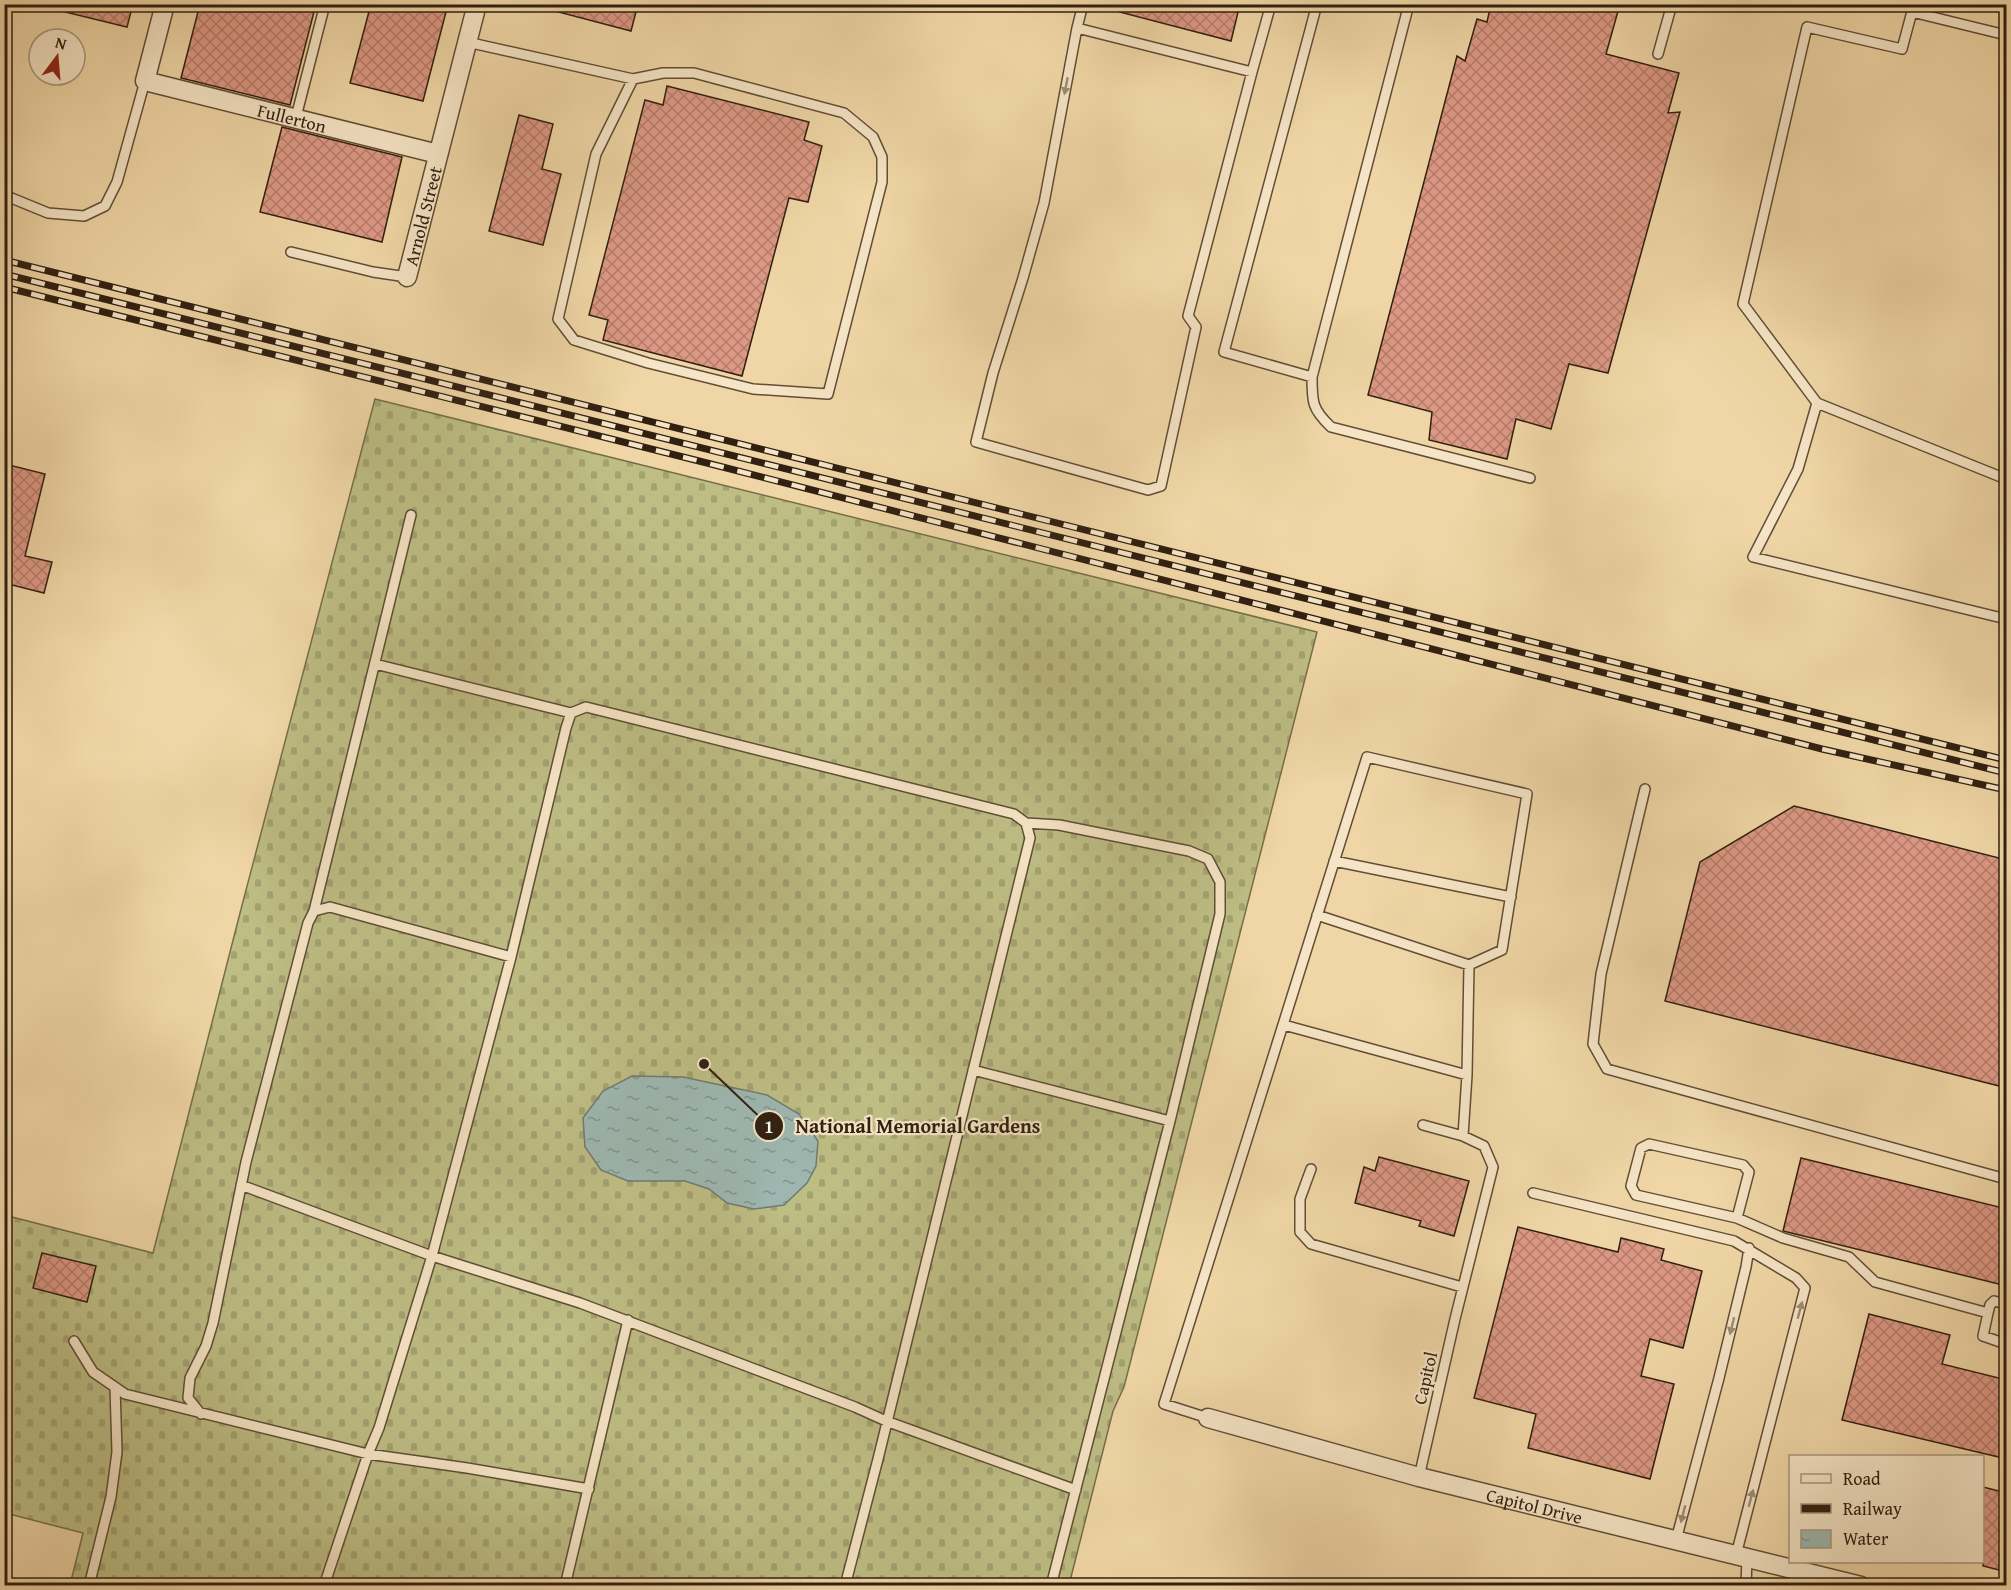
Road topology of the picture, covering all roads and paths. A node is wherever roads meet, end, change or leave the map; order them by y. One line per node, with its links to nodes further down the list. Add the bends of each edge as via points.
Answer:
1 (165, 4): 16 (street)
2 (325, 4): 17 (lane)
3 (477, 4): 12 (street, Arnold Street)
4 (1083, 4): 10 (lane)
5 (1271, 4): 14 (lane)
6 (1317, 4): 22 (lane, via 1224,352)
7 (1409, 4): 22 (lane)
8 (1672, 4): 13 (lane)
9 (1913, 8): 11 (lane); 23 (lane, via 1902,49 1807,27 1743,304)
10 (1077, 28): 14 (lane); 14 (lane, one-way to 14, via 1044,203 976,442 1148,490 1161,486 1196,327 1188,316)
11 (2007, 35)
12 (467, 42): 15 (lane); 18 (street, Arnold Street)
13 (1658, 54)
14 (1252, 72)
15 (633, 79): 15 (lane, via 663,73 694,73 844,113 873,137 882,157 882,182 828,394 753,388 648,363 574,340 558,319 596,154)
16 (145, 81): 17 (street, Fullerton); 19 (lane, via 117,182 105,206 84,216 48,213)
17 (296, 117): 18 (street, Fullerton)
18 (438, 154): 21 (street, Arnold Street)
19 (4, 195)
20 (291, 252): 21 (lane)
21 (407, 277)
22 (1312, 377): 24 (lane, via 1312,402 1318,415 1331,427)
23 (1817, 403): 25 (lane); 27 (lane, via 1798,469 1753,557)
24 (1530, 478)
25 (2007, 479)
26 (411, 515): 28 (lane)
27 (2007, 619)
28 (375, 664): 29 (lane); 34 (lane)
29 (571, 713): 31 (lane, via 586,707 1014,814); 36 (lane)
30 (1645, 789): 45 (lane, via 1601,974 1593,1044 1607,1069)
31 (1026, 823): 39 (lane, via 1030,838); 41 (lane, via 1059,825 1190,851 1208,859 1220,882 1221,914)
32 (1334, 861): 33 (lane); 33 (lane, via 1367,757 1527,794); 35 (lane)
33 (1511, 897): 37 (lane, via 1502,950)
34 (314, 911): 36 (lane, via 330,907); 46 (lane)
35 (1317, 915): 37 (lane); 38 (lane)
36 (511, 957): 50 (lane)
37 (1470, 964): 40 (lane)
38 (1284, 1025): 40 (lane); 59 (lane, via 1164,1404)
39 (973, 1070): 41 (lane); 60 (lane)
40 (1467, 1075): 43 (lane)
41 (1170, 1121): 64 (lane)
42 (1423, 1125): 43 (lane, Capitol)
43 (1463, 1136): 51 (lane, Capitol, via 1484,1146 1493,1167)
44 (1311, 1168): 51 (lane, via 1300,1199 1300,1232 1311,1244)
45 (2007, 1179)
46 (241, 1185): 50 (lane); 58 (lane, via 213,1323 190,1378 188,1398)
47 (1533, 1193): 49 (lane, via 1734,1241)
48 (1737, 1218): 48 (lane, via 1636,1195 1630,1186 1641,1149 1649,1144 1743,1165 1749,1172); 53 (lane, via 1784,1238 1849,1257 1875,1282)
49 (1749, 1248): 65 (lane, one-way to 65); 66 (lane, one-way to 49, via 1805,1288)
50 (432, 1256): 54 (lane); 61 (lane)
51 (1462, 1287): 62 (lane, Capitol)
52 (2007, 1304): 53 (lane, via 1994,1301)
53 (1988, 1313): 56 (lane, via 1983,1336)
54 (628, 1320): 60 (lane); 63 (lane)
55 (74, 1341): 57 (lane, via 93,1372)
56 (2007, 1344)
57 (115, 1387): 58 (lane, via 125,1394); 67 (lane, via 117,1452 111,1497)
58 (201, 1414): 61 (lane)
59 (1208, 1418): 62 (street, Capitol Drive)
60 (886, 1421): 64 (lane); 70 (lane)
61 (368, 1454): 63 (lane); 68 (lane)
62 (1419, 1477): 65 (street, Capitol Drive)
63 (589, 1489): 69 (lane)
64 (1076, 1490): 71 (lane)
65 (1677, 1540): 66 (street, Capitol Drive)
66 (1741, 1556): 72 (lane); 73 (street, Capitol Drive)
67 (89, 1586)
68 (324, 1586)
69 (565, 1586)
70 (845, 1586)
71 (1051, 1586)
72 (1746, 1586)
73 (1861, 1586)

